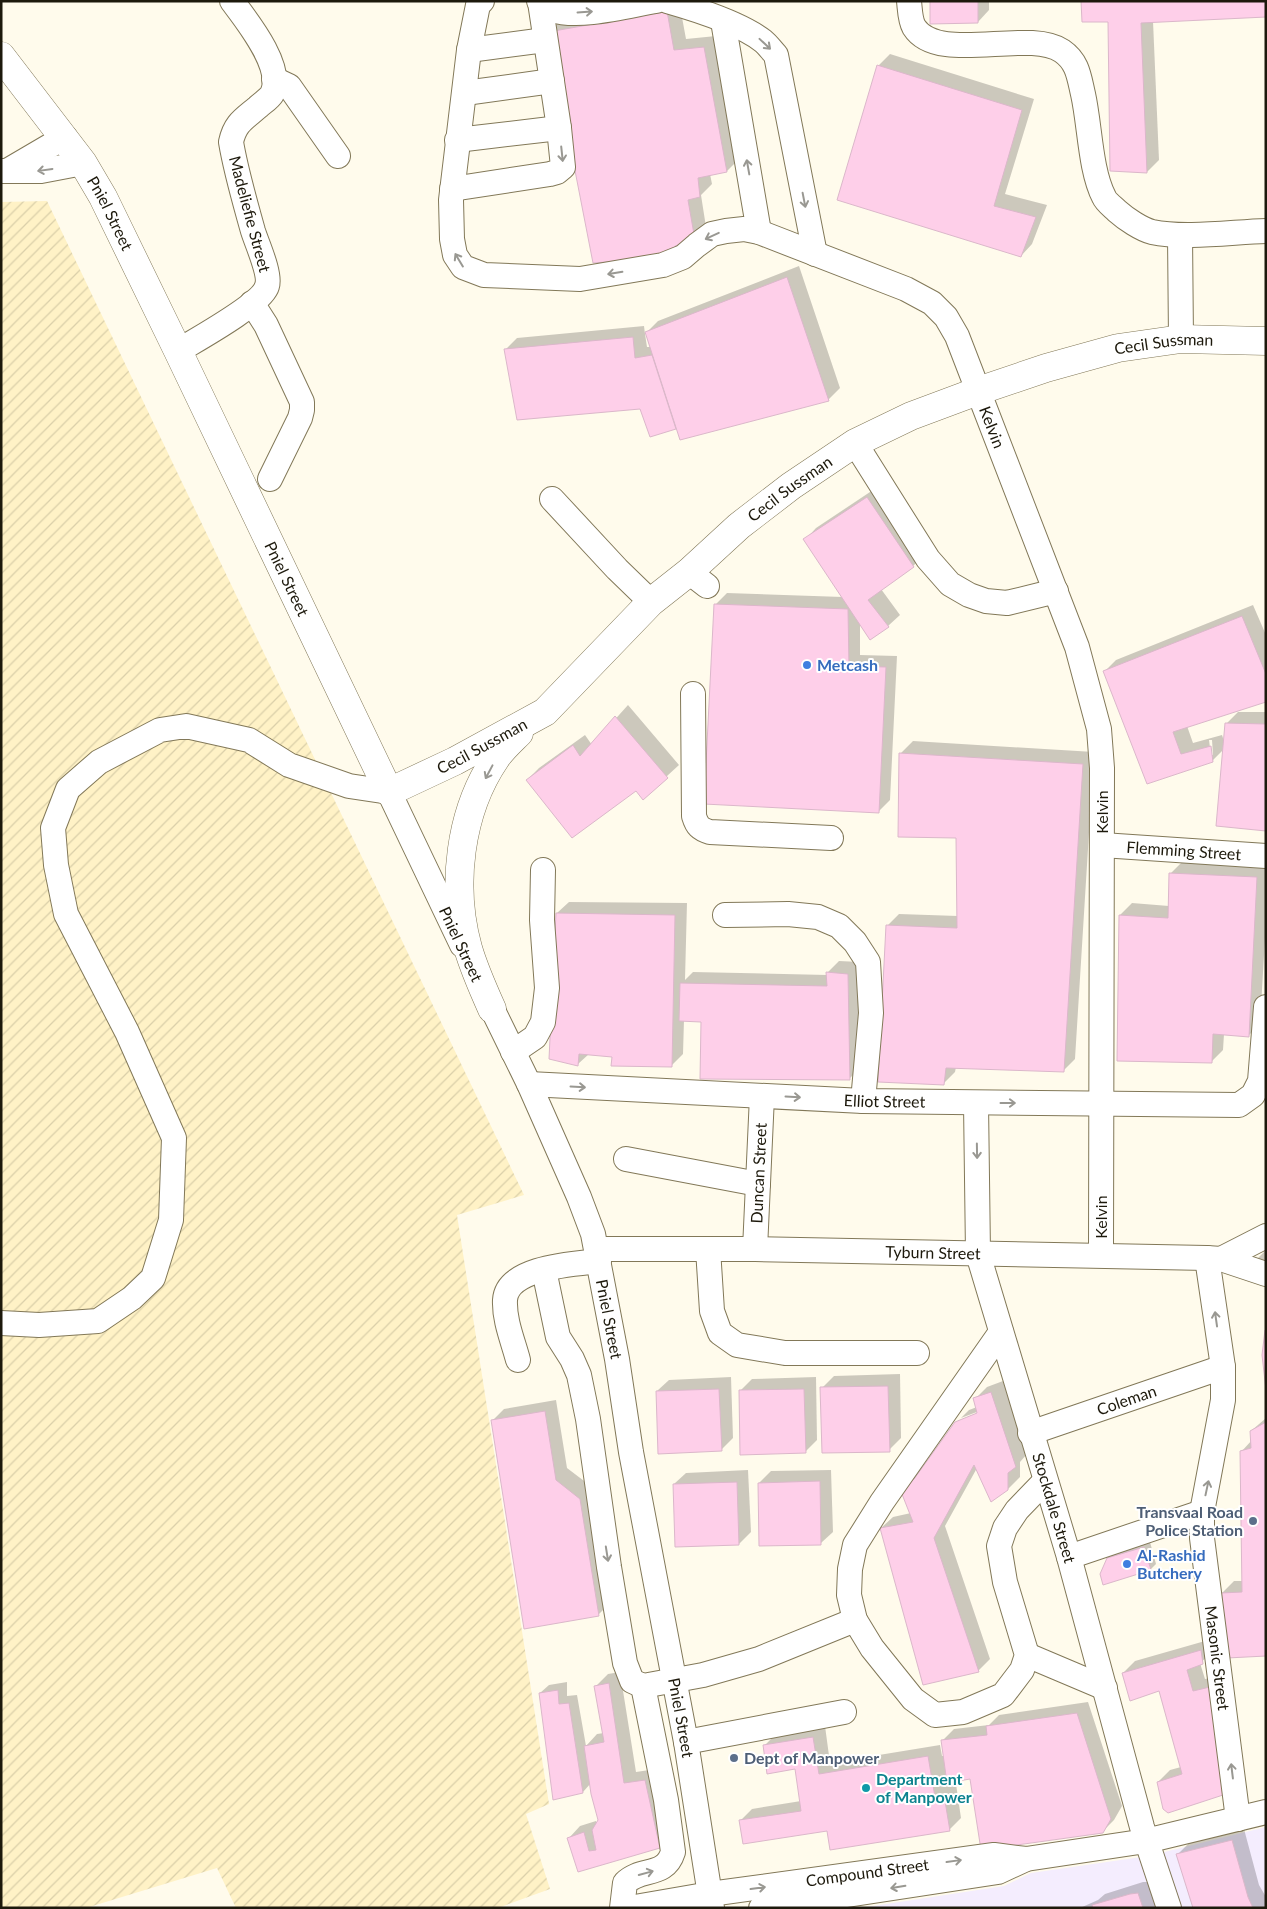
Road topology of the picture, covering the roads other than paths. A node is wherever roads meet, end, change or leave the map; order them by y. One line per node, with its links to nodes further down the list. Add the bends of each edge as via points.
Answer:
1 (232, 1): 11 (street, via 271,61)
2 (482, 1): 9 (street, Kelvin, via 478,5)
3 (656, 1): 6 (street, one-way to 3, via 550,9 576,12)
4 (667, 1): 7 (street)
5 (909, 1): 23 (street, via 914,27 931,41 950,45 1039,44 1062,50 1076,64 1095,168 1104,199 1124,217 1151,232)
6 (539, 2): 8 (street)
7 (724, 21): 22 (street, one-way to 7); 24 (street, one-way to 24, via 758,38 776,56)
8 (546, 40): 9 (street); 12 (street)
9 (469, 50): 13 (street, Kelvin)
10 (1, 56): 15 (main road, Pniel Street)
11 (274, 79): 17 (street, via 289,86); 25 (street, Madeliefie Street, via 272,95 233,130 231,142 267,275 268,285)
12 (552, 81): 13 (street); 14 (street)
13 (465, 93): 16 (street, Kelvin)
14 (559, 128): 16 (street); 20 (street, one-way to 20, via 562,167 557,172)
15 (64, 137): 18 (main road, Pniel Street); 19 (street)
16 (457, 140): 20 (street, Kelvin)
17 (338, 156)
18 (83, 163): 19 (street, one-way to 19, via 41,171); 28 (main road, Pniel Street, via 103,197)
19 (4, 171)
20 (452, 189): 22 (street, Kelvin, one-way to 20, via 744,229 712,234 683,257 663,265 598,276 484,275 463,267 455,255)
21 (1266, 231): 23 (street)
22 (759, 232): 24 (street, Kelvin)
23 (1180, 235): 26 (street)
24 (815, 254): 29 (street, Kelvin, via 906,289 932,303 946,317 957,336)
25 (252, 303): 28 (street, Madeliefie Street); 31 (street, via 266,325 302,402 300,418)
26 (1181, 340): 27 (main road, Cecil Sussman); 29 (main road, Cecil Sussman, via 1118,348)
27 (1266, 341)
28 (178, 351): 37 (main road, Pniel Street)
29 (978, 391): 30 (main road, Cecil Sussman, via 911,416); 33 (street, Kelvin)
30 (855, 443): 33 (street, via 928,559 950,584 986,601 1007,603); 34 (main road, Cecil Sussman, via 746,520 698,579)
31 (270, 479)
32 (552, 499): 34 (street)
33 (1056, 591): 39 (street, Kelvin, via 1077,647 1099,729)
34 (652, 602): 36 (main road, Cecil Sussman)
35 (693, 694): 38 (street, via 694,816 701,829)
36 (546, 712): 37 (main road, Cecil Sussman); 44 (main road, one-way to 44, via 519,733 496,758 469,818 462,850 461,916 468,948)
37 (389, 792): 44 (street, Pniel Street); 62 (street, via 349,786 289,764 249,740 186,726 160,730 125,748 99,762 68,789 53,828 56,865 66,914 126,1032 174,1138 171,1220 153,1278 132,1298 98,1321 39,1325)
38 (830, 838)
39 (1102, 846): 40 (street, Flemming Street); 50 (street, Kelvin)
40 (1266, 856)
41 (543, 870): 45 (street, via 542,920 547,988 543,1022 535,1037)
42 (725, 915): 48 (street, via 818,917 839,926 855,942 868,962 871,1012)
43 (1266, 1007): 50 (street, Elliot Street, via 1260,1081 1253,1096 1239,1105)
44 (492, 1008): 45 (street, Pniel Street)
45 (513, 1052): 46 (street, Pniel Street)
46 (529, 1084): 47 (street, Elliot Street, one-way to 47); 57 (street, Pniel Street, via 583,1206)
47 (762, 1096): 48 (street, Elliot Street, one-way to 48); 52 (street, Duncan Street)
48 (864, 1101): 49 (street, Elliot Street)
49 (976, 1102): 50 (street, Elliot Street, one-way to 50); 56 (street, Stockdale Street, one-way to 56)
50 (1101, 1102): 58 (street, Kelvin)
51 (626, 1159): 52 (street)
52 (758, 1184): 54 (street, Duncan Street)
53 (1266, 1236): 59 (street)
54 (755, 1249): 55 (street, Tyburn Street); 56 (street, Tyburn Street)
55 (708, 1250): 57 (street, Tyburn Street); 64 (street, via 712,1311 720,1332 737,1345 786,1353)
56 (978, 1254): 58 (street, Tyburn Street); 63 (street, Stockdale Street)
57 (598, 1255): 60 (street, Tyburn Street); 73 (street, Pniel Street)
58 (1101, 1256): 59 (street, Tyburn Street)
59 (1214, 1258): 61 (street, Tyburn Street); 66 (street, Masonic Street, one-way to 59)
60 (544, 1270): 65 (street, Tyburn Street, via 524,1275 511,1284 505,1298 507,1320); 74 (street, one-way to 74, via 558,1337 579,1375 625,1663 632,1681)
61 (1266, 1274)
62 (1, 1323)
63 (1001, 1332): 67 (street, Stockdale Street); 71 (street, via 887,1495 856,1545 850,1568 849,1596)
64 (917, 1354)
65 (518, 1360)
66 (1223, 1367): 67 (street, Coleman); 69 (street, Masonic Street, one-way to 66, via 1223,1400)
67 (1030, 1432): 68 (street, Stockdale Street)
68 (1045, 1481): 70 (street, Stockdale Street); 72 (street, via 1017,1510 1005,1528 999,1546 1005,1582)
69 (1202, 1512): 70 (street); 79 (street, Masonic Street, one-way to 69)
70 (1069, 1557): 75 (street, Stockdale Street)
71 (855, 1620): 72 (street, via 872,1648 912,1699 935,1715 962,1712 1003,1694 1022,1670); 73 (street, via 759,1659)
72 (1027, 1655): 75 (street)
73 (675, 1682): 74 (street); 77 (street, Pniel Street)
74 (643, 1686): 84 (street, one-way to 74, via 625,1884 632,1877 664,1867 673,1852)
75 (1105, 1688): 80 (street, Stockdale Street)
76 (844, 1712): 77 (street)
77 (686, 1742): 83 (street, Pniel Street)
78 (1266, 1812): 79 (street, Compound Street)
79 (1238, 1819): 80 (street, Compound Street)
80 (1146, 1841): 81 (street, Compound Street); 88 (street, Stockdale Street)
81 (1026, 1859): 82 (street, Compound Street, one-way to 82, via 998,1872); 83 (street, Compound Street, one-way to 81, via 994,1856)
82 (842, 1896): 86 (street, Compound Street); 87 (street)
83 (711, 1901): 85 (street, Compound Street)
84 (622, 1908)
85 (629, 1908)
86 (761, 1908)
87 (813, 1908)
88 (1169, 1908)

